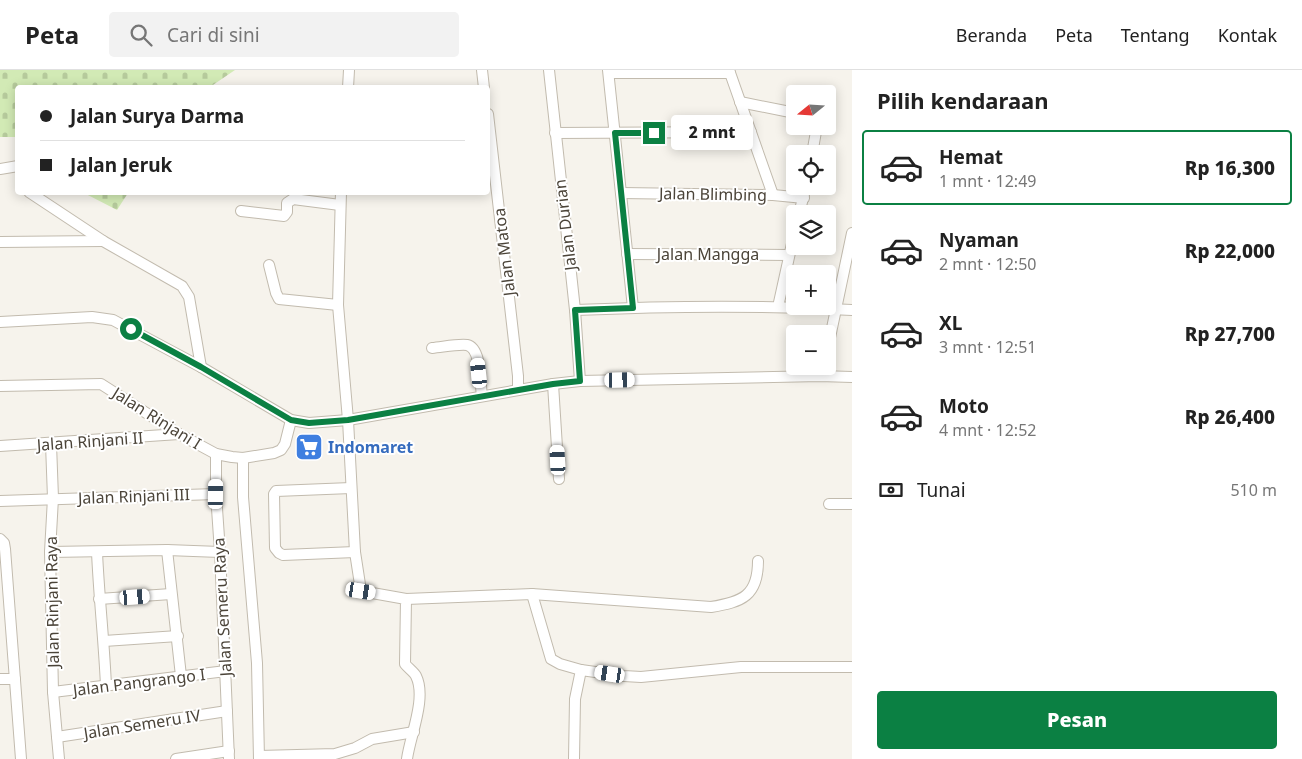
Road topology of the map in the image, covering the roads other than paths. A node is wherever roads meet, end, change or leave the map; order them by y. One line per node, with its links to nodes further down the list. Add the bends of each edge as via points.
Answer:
1 (349, 70): 6 (street)
2 (482, 70): 7 (street)
3 (549, 70): 12 (street, Jalan Durian)
4 (608, 71): 5 (street); 13 (street)
5 (729, 71): 8 (street)
6 (348, 85)
7 (484, 85)
8 (740, 102): 9 (street); 11 (street)
9 (786, 111)
10 (490, 131): 47 (street, Jalan Matoa)
11 (751, 132): 13 (street); 17 (street)
12 (555, 133): 13 (street); 37 (street, Jalan Durian)
13 (615, 133): 16 (street)
14 (15, 166): 15 (street)
15 (0, 169)
16 (621, 193): 17 (street, Jalan Blimbing); 29 (street)
17 (773, 194): 22 (street, Jalan Blimbing)
18 (34, 195): 27 (street)
19 (341, 195): 23 (street)
20 (804, 195): 22 (street)
21 (287, 198): 23 (street); 25 (street, via 288,212 284,216)
22 (804, 198): 24 (street)
23 (340, 205): 33 (street)
24 (802, 205)
25 (241, 211)
26 (852, 233): 38 (street)
27 (103, 241): 28 (street); 42 (street, via 182,286 189,297)
28 (0, 242)
29 (628, 254): 30 (street, Jalan Mangga); 36 (street)
30 (786, 255)
31 (788, 255): 34 (street)
32 (269, 265): 33 (street, via 279,299)
33 (338, 305): 50 (street)
34 (778, 307): 35 (street); 36 (street)
35 (786, 307)
36 (633, 308): 37 (street)
37 (575, 310): 44 (street, Jalan Durian)
38 (836, 310): 39 (street)
39 (852, 310)
40 (0, 322): 42 (street, via 104,317)
41 (432, 348): 48 (street, via 466,345 474,350 478,358)
42 (201, 367): 49 (street)
43 (852, 377): 44 (street)
44 (580, 381): 45 (street)
45 (553, 384): 47 (street); 56 (street)
46 (0, 386): 51 (street, Jalan Rinjani I, via 101,384)
47 (518, 390): 48 (street)
48 (482, 396): 50 (street)
49 (291, 420): 50 (street, via 309,423); 55 (street, Jalan Rinjani I, via 286,444 281,450)
50 (348, 420): 57 (street)
51 (179, 434): 52 (street, Jalan Rinjani II); 54 (street, Jalan Rinjani I)
52 (51, 444): 53 (street, Jalan Rinjani II); 59 (street, Jalan Rinjani Raya)
53 (0, 446)
54 (216, 454): 55 (street, Jalan Rinjani I); 58 (street, Jalan Semeru Raya)
55 (243, 458): 88 (street, via 243,497 257,663)
56 (559, 479)
57 (351, 488): 68 (street); 68 (street, via 276,491 275,548 283,555)
58 (216, 494): 59 (street, Jalan Rinjani III); 67 (street, Jalan Semeru Raya)
59 (53, 498): 60 (street, Jalan Rinjani III); 65 (street, Jalan Rinjani Raya)
60 (0, 501)
61 (829, 504): 62 (street)
62 (852, 504)
63 (0, 539): 81 (street, via 6,549)
64 (167, 550): 66 (street); 67 (street); 70 (street)
65 (50, 552): 66 (street); 83 (street, Jalan Rinjani Raya)
66 (97, 552): 73 (street)
67 (220, 552): 78 (street, Jalan Semeru Raya)
68 (355, 552): 72 (street, via 361,591)
69 (758, 561): 71 (street, via 758,576 753,589 744,598 712,607)
70 (171, 594): 73 (street); 74 (street)
71 (532, 594): 72 (street); 77 (street, via 551,659)
72 (406, 599): 85 (street, via 405,664 416,676 419,693)
73 (99, 600): 75 (street)
74 (178, 636): 75 (street); 79 (street)
75 (104, 641): 82 (street)
76 (852, 667): 77 (street, via 741,667 641,677)
77 (581, 670): 93 (street, via 575,699)
78 (226, 671): 79 (street, Jalan Pangrango I); 84 (street, Jalan Semeru Raya)
79 (181, 676): 82 (street, Jalan Pangrango I)
80 (0, 679): 81 (street)
81 (15, 679): 89 (street)
82 (106, 686): 83 (street, Jalan Pangrango I)
83 (53, 692): 86 (street, Jalan Rinjani Raya)
84 (227, 711): 86 (street, Jalan Semeru IV); 87 (street, Jalan Semeru Raya)
85 (414, 732): 88 (street, via 372,739 335,754); 92 (street)
86 (57, 737): 90 (street, Jalan Rinjani Raya)
87 (229, 755): 91 (street)
88 (259, 758)
89 (20, 759)
90 (59, 759)
91 (176, 759)
92 (407, 759)
93 (574, 759)

